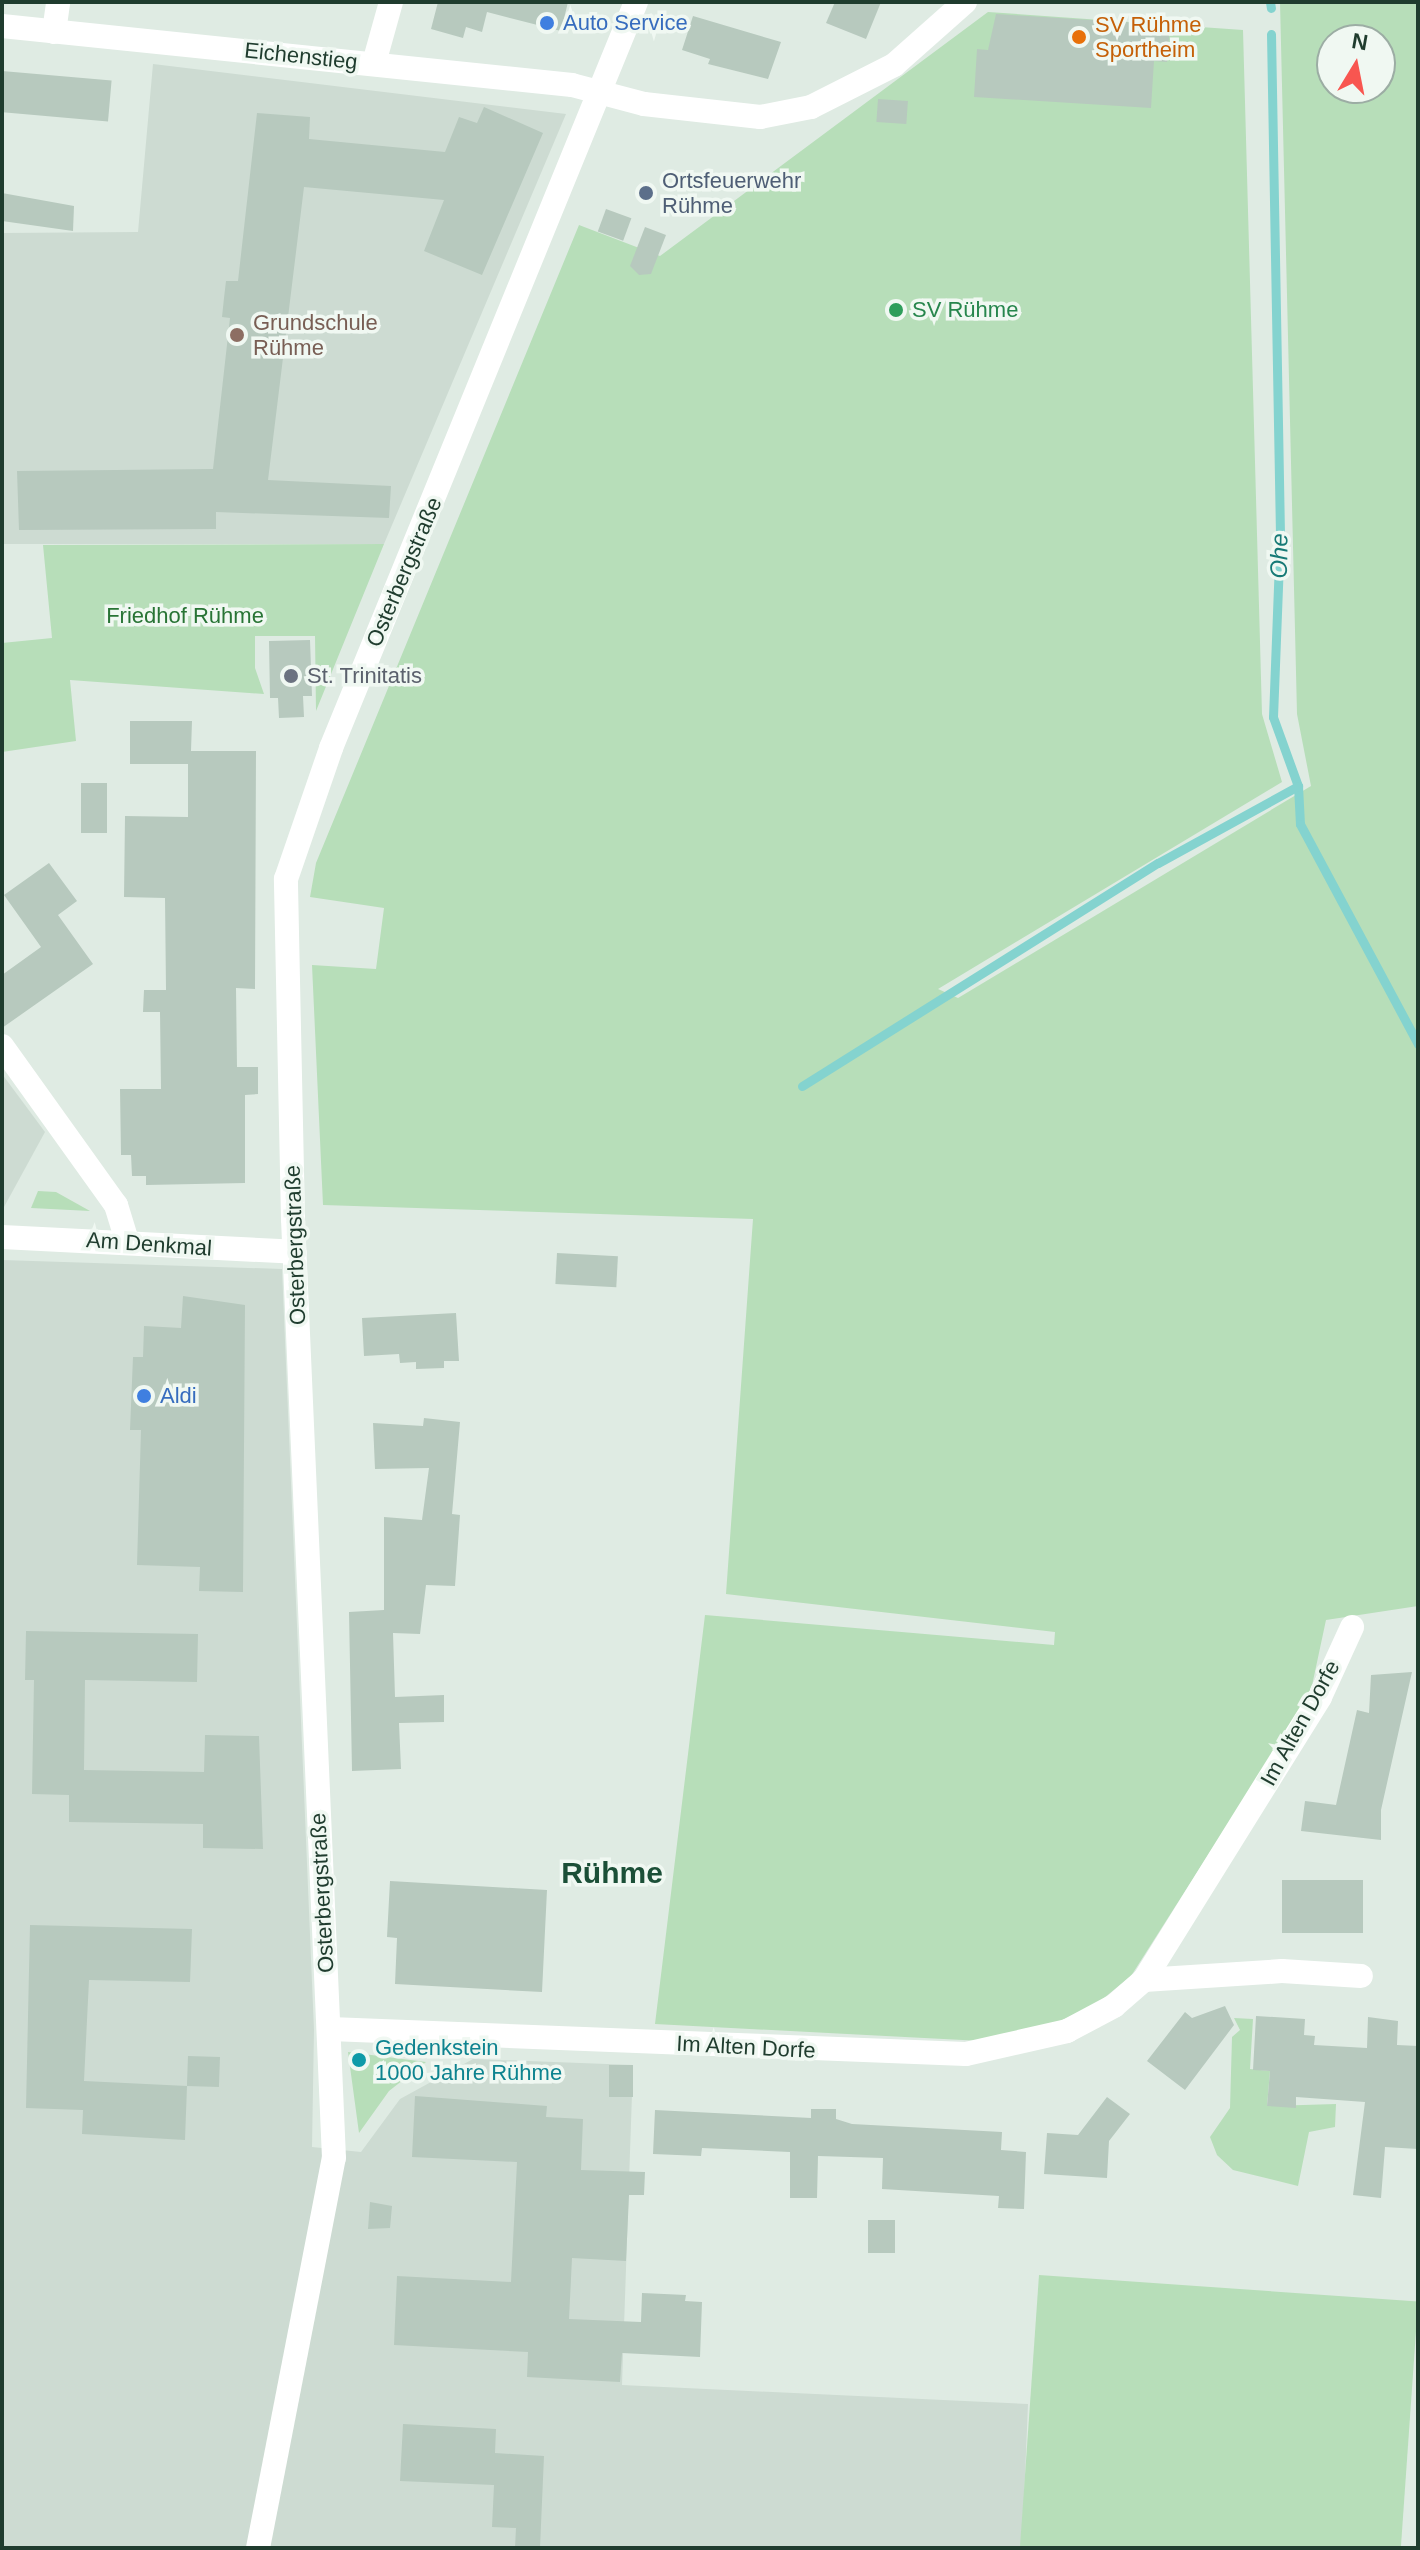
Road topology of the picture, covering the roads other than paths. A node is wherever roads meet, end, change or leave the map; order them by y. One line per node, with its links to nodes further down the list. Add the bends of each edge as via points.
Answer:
1 (58, 2): 6 (street)
2 (391, 2): 7 (street)
3 (636, 2): 8 (street, Osterbergstraße)
4 (965, 2): 8 (street, Eichenstieg, via 894,65 811,107 778,116 658,106)
5 (2, 26): 6 (street, Eichenstieg)
6 (54, 32): 7 (street, Eichenstieg)
7 (374, 63): 8 (street, Eichenstieg)
8 (600, 93): 12 (street, Osterbergstraße, via 292,850 284,945)
9 (2, 1046): 11 (street, via 116,1205)
10 (2, 1237): 11 (street, Am Denkmal)
11 (127, 1241): 12 (street, Am Denkmal)
12 (295, 1252): 16 (street, Osterbergstraße)
13 (1352, 1627): 15 (street, Im Alten Dorfe, via 1320,1697)
14 (1361, 1976): 15 (street, via 1282,1971)
15 (1144, 1980): 16 (street, Im Alten Dorfe, via 1114,2006 1067,2031 966,2054)
16 (330, 2029): 17 (street, Osterbergstraße, via 333,2185)
17 (258, 2548)

